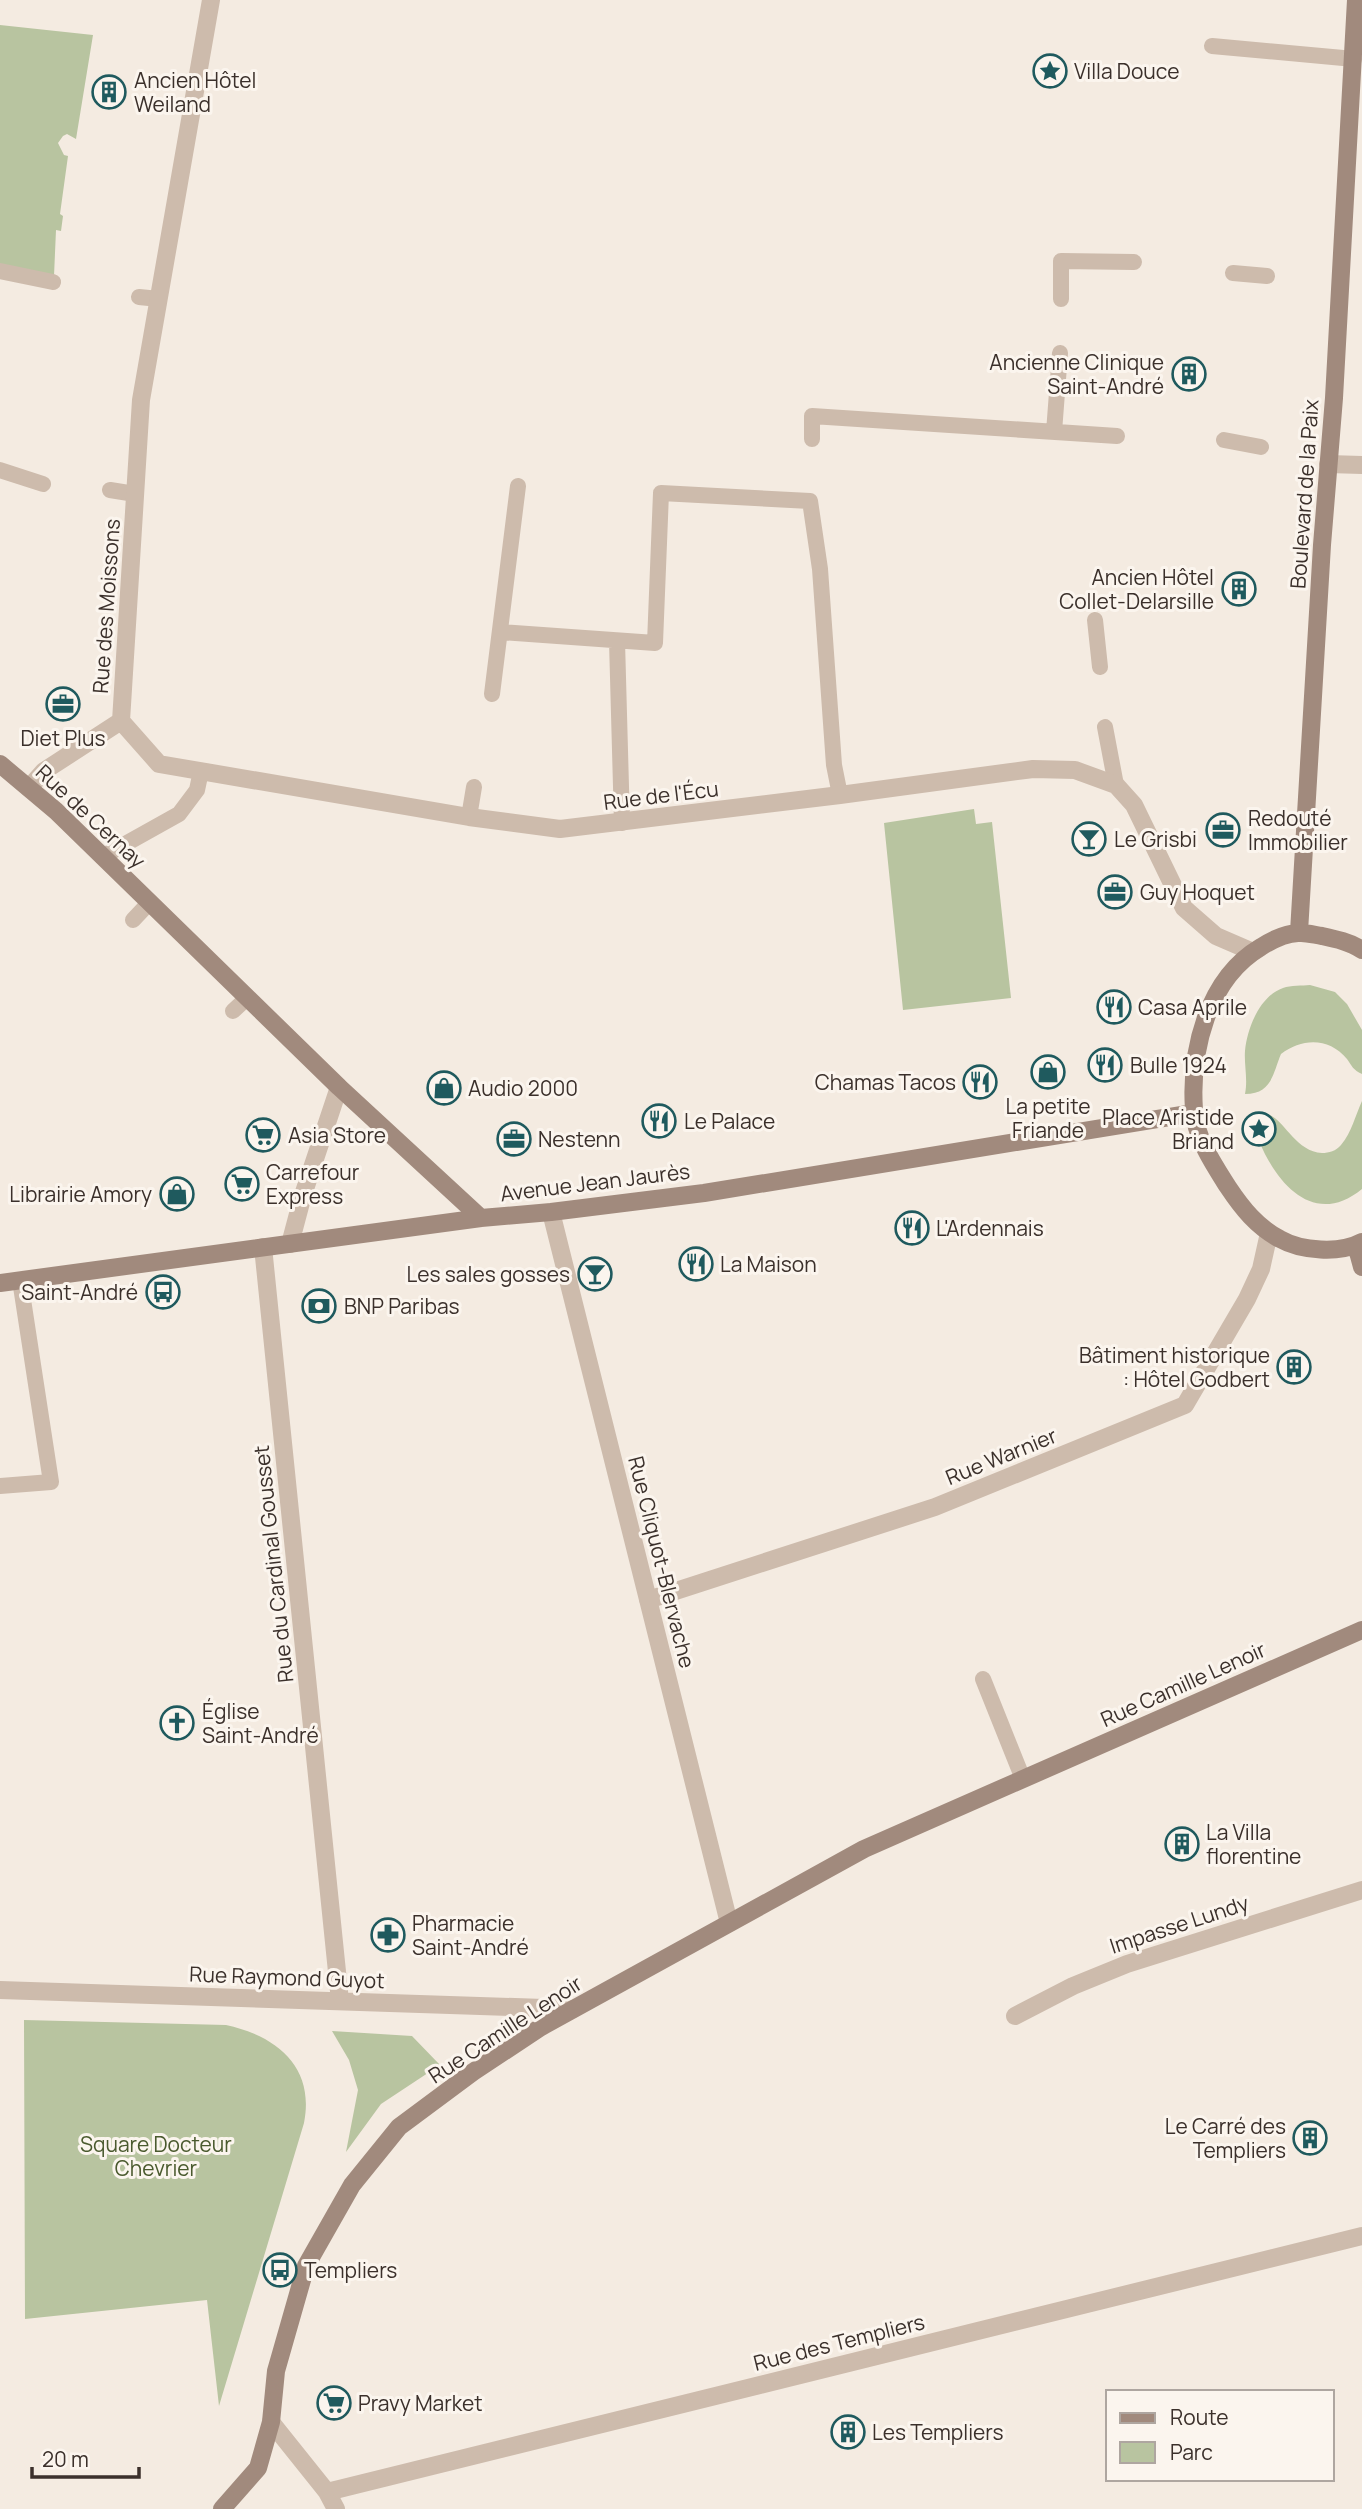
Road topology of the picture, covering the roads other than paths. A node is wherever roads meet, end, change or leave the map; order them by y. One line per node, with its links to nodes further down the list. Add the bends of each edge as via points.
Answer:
1 (211, 0): 11 (street, Rue des Moissons)
2 (1356, 0): 4 (main road, Boulevard de la Paix)
3 (1212, 46): 4 (lane)
4 (1354, 60): 19 (main road, Boulevard de la Paix)
5 (1133, 262): 12 (lane, via 1061,261)
6 (0, 271): 9 (lane)
7 (1233, 273): 8 (lane)
8 (1267, 276)
9 (53, 282)
10 (139, 297): 11 (lane)
11 (159, 299): 25 (street, Rue des Moissons, via 141,400)
12 (1061, 299)
13 (1060, 353): 14 (lane)
14 (1054, 432): 15 (lane); 16 (lane, via 812,416)
15 (1117, 436)
16 (812, 439)
17 (1224, 440): 18 (lane)
18 (1261, 447)
19 (1328, 464): 20 (street); 44 (main road, Boulevard de la Paix)
20 (1362, 465)
21 (0, 470): 22 (lane)
22 (43, 484)
23 (518, 486): 27 (lane)
24 (110, 490): 25 (lane, Rue des Moissons)
25 (135, 494): 31 (street, Rue des Moissons)
26 (1096, 620): 29 (lane)
27 (500, 632): 28 (lane); 30 (lane)
28 (617, 640): 38 (lane, via 655,643 661,493 809,493); 40 (lane)
29 (1100, 667)
30 (492, 694)
31 (121, 721): 34 (street, Rue de l'Écu, via 159,764); 37 (street, via 44,771)
32 (1105, 727): 35 (lane)
33 (0, 764): 37 (main road, Rue de Cernay)
34 (201, 771): 39 (street, Rue de l'Écu); 41 (lane, via 197,790 179,814)
35 (1116, 785): 38 (street, Rue de l'Écu, via 1075,770 1033,769); 46 (street, via 1134,806 1184,908 1216,936)
36 (474, 787): 39 (lane)
37 (29, 788): 41 (main road, Rue de Cernay)
38 (840, 795): 40 (street, Rue de l'Écu)
39 (469, 817): 40 (street, Rue de l'Écu, via 560,829)
40 (622, 823)
41 (102, 857): 42 (main road, Rue de Cernay)
42 (149, 903): 43 (lane); 47 (main road, Rue de Cernay)
43 (133, 920)
44 (1299, 932): 45 (main road, via 1337,939); 46 (main road)
45 (1362, 950)
46 (1253, 952): 50 (main road, via 1225,978 1206,1017 1195,1057)
47 (247, 998): 48 (lane); 49 (main road, Rue de Cernay)
48 (233, 1011)
49 (339, 1087): 52 (main road, Rue de Cernay); 54 (street)
50 (1194, 1113): 51 (main road, Avenue Jean Jaurès, via 704,1193); 53 (main road, via 1208,1157 1249,1217)
51 (551, 1212): 52 (main road, Avenue Jean Jaurès); 61 (street, Rue Cliquot-Blervache)
52 (481, 1218): 54 (main road, Avenue Jean Jaurès)
53 (1269, 1233): 55 (main road, via 1291,1245 1311,1248); 61 (street, Rue Warnier, via 1261,1269 1247,1299 1185,1405 935,1507)
54 (290, 1244): 56 (main road, Avenue Jean Jaurès)
55 (1359, 1244): 57 (main road)
56 (263, 1247): 58 (main road, Avenue Jean Jaurès); 68 (street, Rue du Cardinal Gousset)
57 (1362, 1267)
58 (20, 1280): 59 (main road, Avenue Jean Jaurès); 60 (lane, via 51,1482)
59 (0, 1283)
60 (0, 1486)
61 (648, 1600): 66 (street, Rue Cliquot-Blervache)
62 (1362, 1630): 64 (main road, Rue Camille Lenoir)
63 (983, 1679): 64 (lane)
64 (1023, 1779): 66 (main road, Rue Camille Lenoir, via 864,1849)
65 (1362, 1890): 70 (street, Impasse Lundy, via 1127,1964)
66 (729, 1923): 69 (main road, Rue Camille Lenoir)
67 (0, 1990): 68 (street, Rue Raymond Guyot)
68 (340, 2001): 69 (street, Rue Raymond Guyot)
69 (573, 2009): 72 (main road, Rue Camille Lenoir, via 473,2072 399,2127 352,2185 306,2266 276,2371)
70 (1015, 2016)
71 (1362, 2236): 73 (street, Rue des Templiers)
72 (271, 2422): 73 (street); 74 (main road, Rue Camille Lenoir, via 258,2468)
73 (327, 2492): 75 (street)
74 (222, 2509)
75 (336, 2509)

